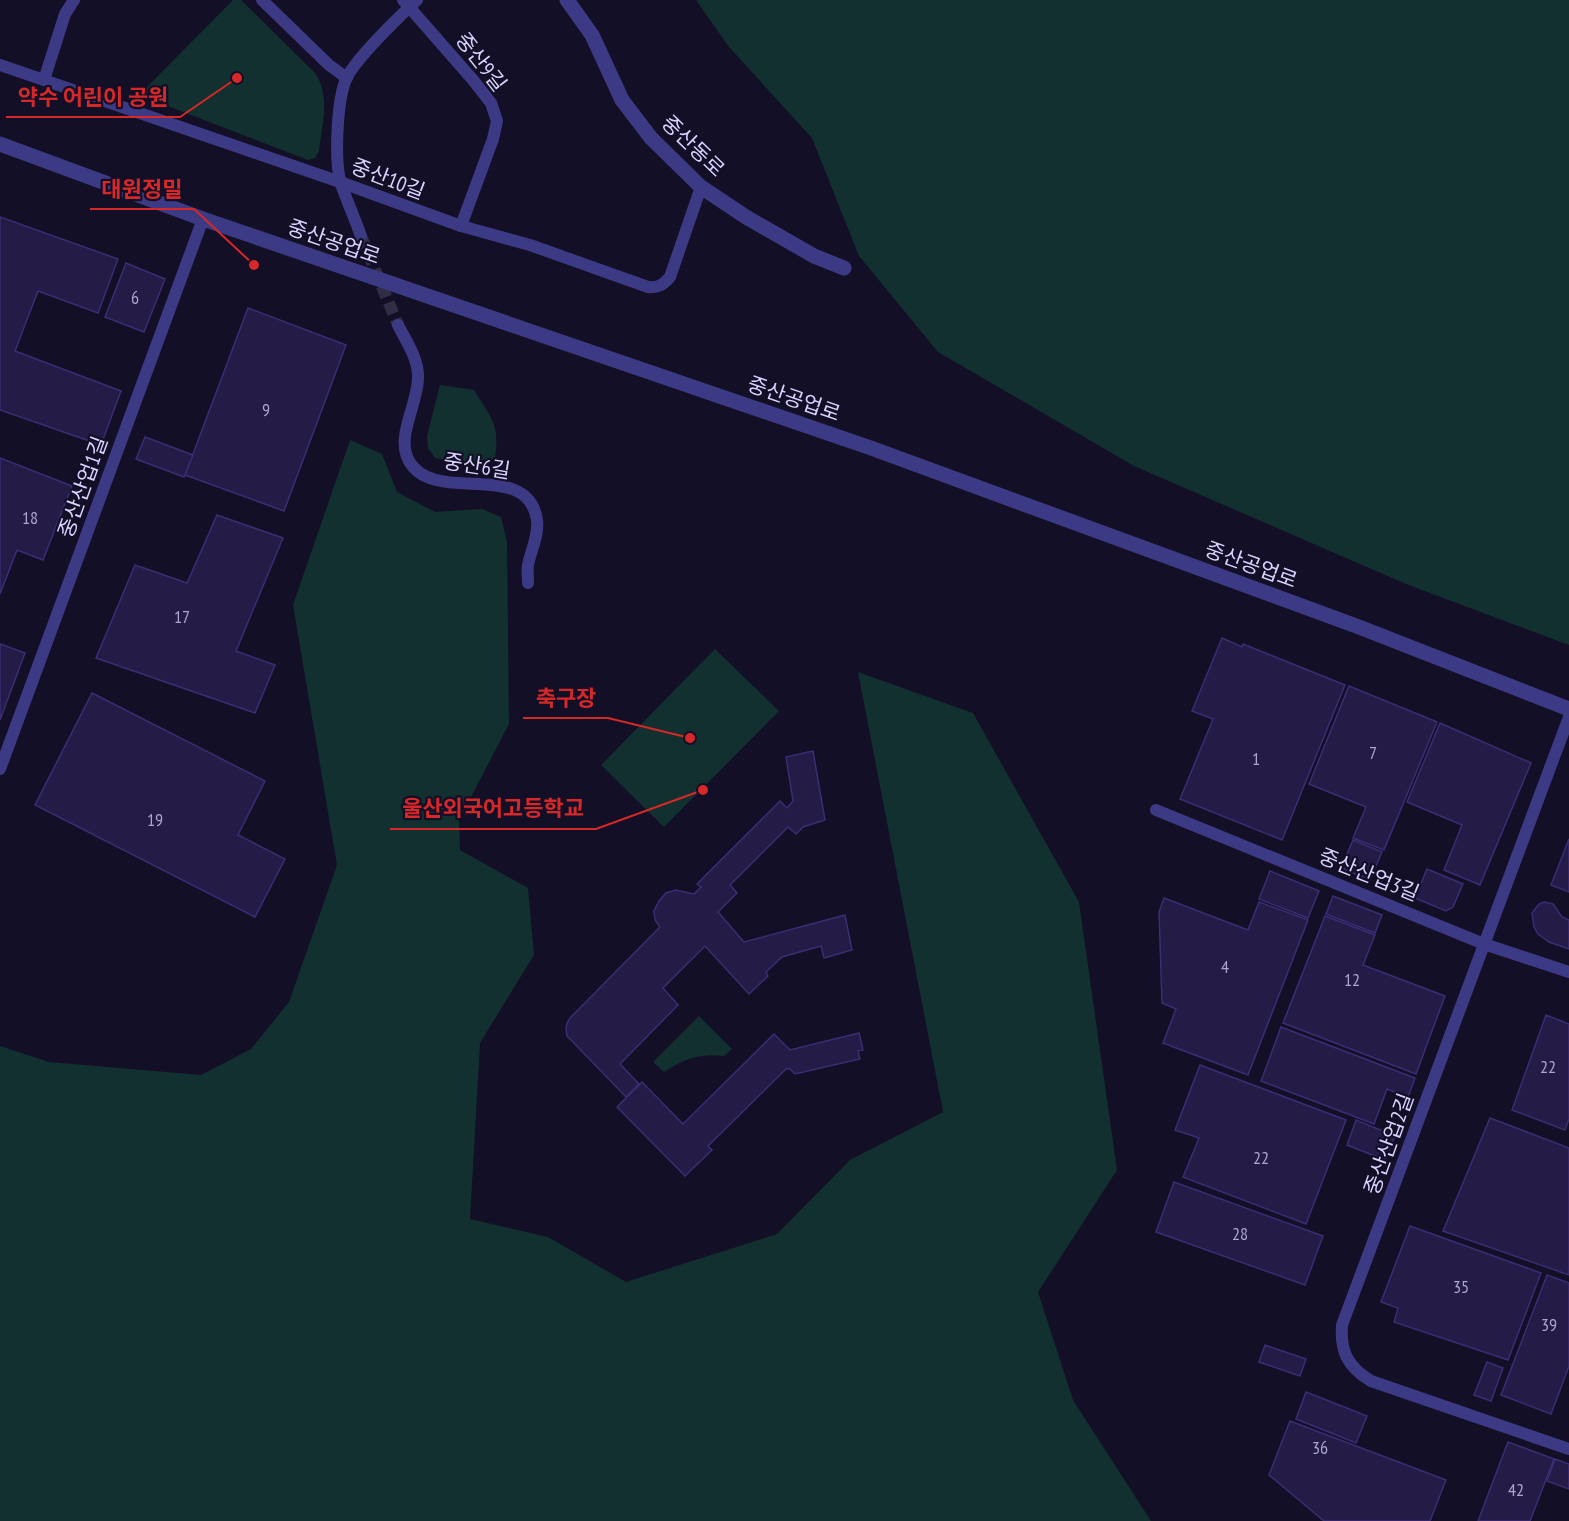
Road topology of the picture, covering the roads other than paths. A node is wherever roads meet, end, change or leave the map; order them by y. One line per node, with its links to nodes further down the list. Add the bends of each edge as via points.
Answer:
1 (74, 0): 7 (street, via 65,14)
2 (262, 0): 6 (street)
3 (567, 0): 10 (street, 중산동로, via 592,35 622,100 651,138)
4 (410, 2): 6 (street); 12 (street, 중산9길, via 490,103 497,121)
5 (0, 65): 7 (street, 중산10길)
6 (347, 78): 9 (street, via 340,100)
7 (44, 80): 9 (street, 중산10길)
8 (0, 144): 11 (street, 중산공업로)
9 (340, 182): 12 (street, 중산10길); 13 (street)
10 (701, 187): 12 (street, 중산10길, via 670,278 656,288); 14 (street, 중산동로, via 814,256)
11 (203, 219): 17 (street, 중산공업로, via 871,448 1359,627); 19 (street, 중산산업1길)
12 (461, 226)
13 (361, 236)
14 (844, 268)
15 (398, 325): 16 (street, 중산6길, via 415,361 418,378 405,440 408,460 420,473 436,481 501,486 516,491 527,501 537,523)
16 (528, 583)
17 (1569, 709)
18 (1569, 717): 21 (street, 중산산업2길)
19 (0, 769)
20 (1156, 810): 21 (street, 중산산업3길)
21 (1484, 944): 22 (street, 중산산업3길); 23 (street, 중산산업2길, via 1342,1325 1341,1341 1352,1366 1371,1380)
22 (1569, 972)
23 (1569, 1449)

